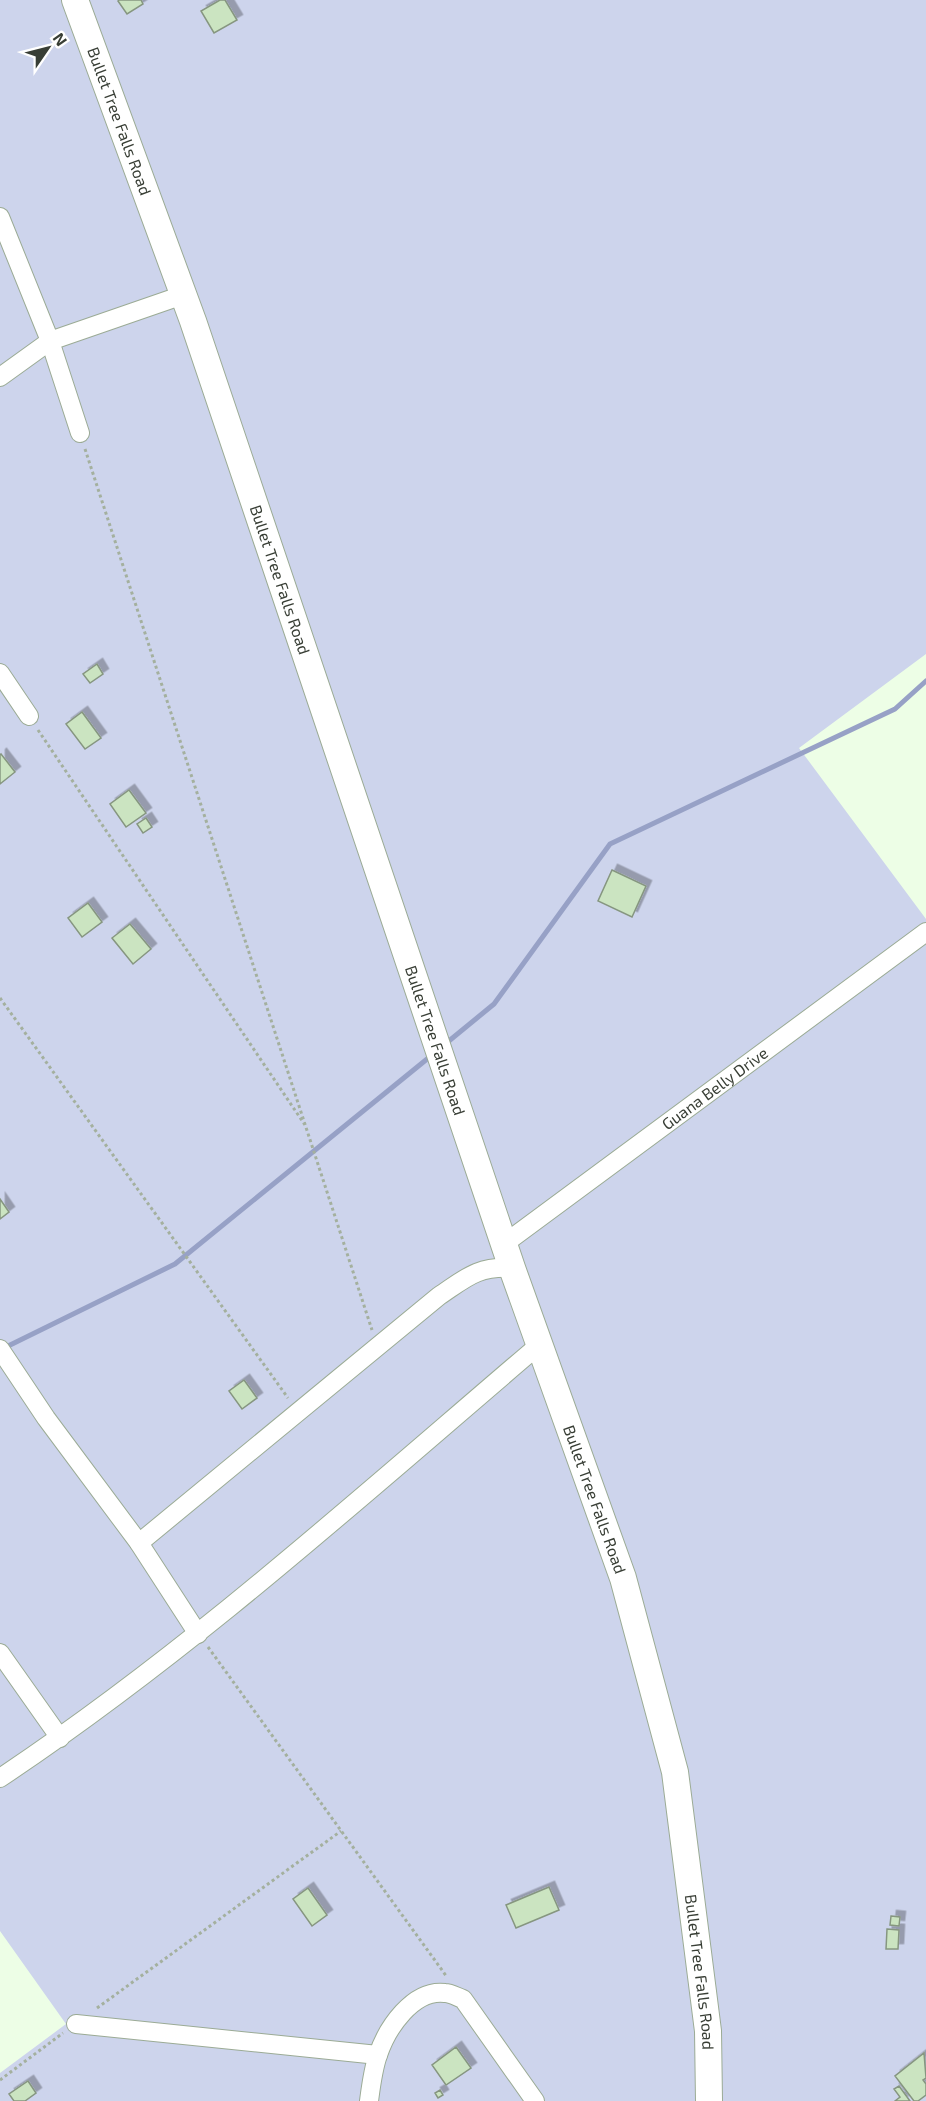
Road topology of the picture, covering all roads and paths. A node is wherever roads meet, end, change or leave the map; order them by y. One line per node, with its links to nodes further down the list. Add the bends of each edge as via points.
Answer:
1 (75, 0): 3 (main road, Bullet Tree Falls Road)
2 (0, 217): 4 (street)
3 (183, 295): 4 (street); 12 (main road, Bullet Tree Falls Road)
4 (50, 341): 5 (street); 6 (street)
5 (0, 377)
6 (80, 433): 11 (path)
7 (0, 673): 8 (street)
8 (29, 716): 11 (path)
9 (926, 932): 12 (street, Guana Belly Drive)
10 (0, 998): 16 (path)
11 (307, 1129): 14 (path)
12 (508, 1256): 13 (main road, Bullet Tree Falls Road); 14 (street, via 439,1296)
13 (539, 1345): 18 (street); 29 (main road, Bullet Tree Falls Road, via 623,1578 675,1772 708,2031)
14 (378, 1347): 16 (street)
15 (0, 1349): 17 (street)
16 (298, 1412): 17 (street)
17 (139, 1543): 18 (street)
18 (198, 1634): 20 (street); 22 (path)
19 (0, 1653): 20 (street)
20 (60, 1738): 21 (street)
21 (0, 1778)
22 (341, 1831): 23 (path); 24 (path)
23 (463, 1999): 25 (street, via 445,1993 425,1996 409,2005 392,2026); 28 (street)
24 (76, 2024): 25 (street); 26 (path)
25 (378, 2055): 27 (street)
26 (0, 2080)
27 (369, 2101)
28 (535, 2101)
29 (709, 2101)

